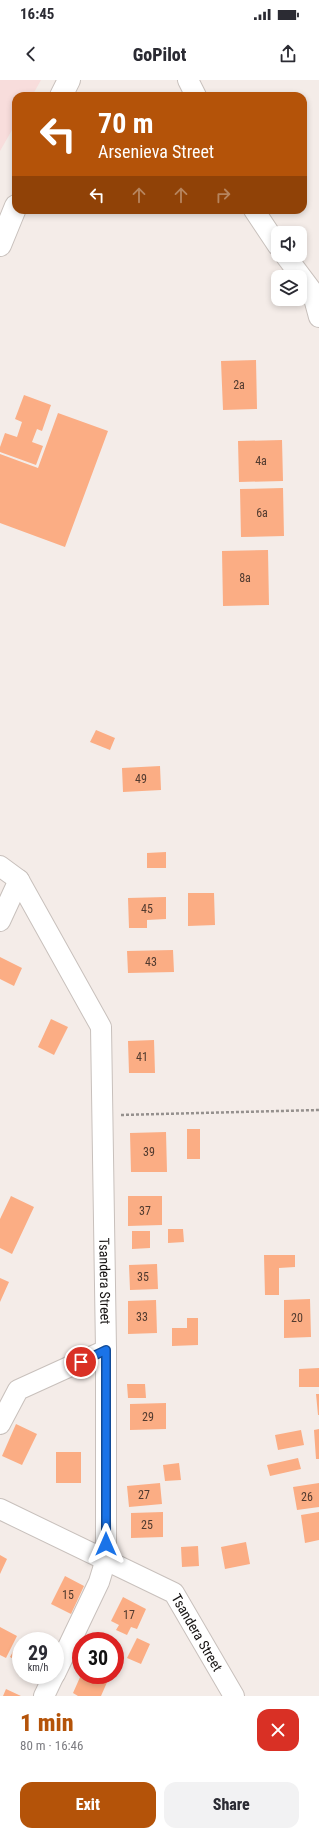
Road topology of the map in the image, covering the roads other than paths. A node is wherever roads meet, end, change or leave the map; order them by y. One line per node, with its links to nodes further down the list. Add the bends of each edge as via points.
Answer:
1 (69, 80): 3 (main road)
2 (188, 80): 4 (street)
3 (63, 92)
4 (194, 92)
5 (13, 214): 8 (main road)
6 (257, 214): 7 (street)
7 (271, 236)
8 (0, 245)
9 (291, 262): 10 (street)
10 (315, 291): 11 (street)
11 (319, 317)
12 (0, 866): 13 (street)
13 (19, 880): 14 (street); 15 (street, Tsandera Street, via 101,1027)
14 (0, 921)
15 (106, 1350): 16 (street, via 18,1390); 18 (street, Tsandera Street)
16 (0, 1424)
17 (0, 1509): 18 (street, Tsandera Street)
18 (106, 1559): 19 (street, via 99,1582); 22 (street, Tsandera Street, via 174,1593)
19 (64, 1655)
20 (50, 1684): 21 (street)
21 (44, 1696)
22 (234, 1696)

